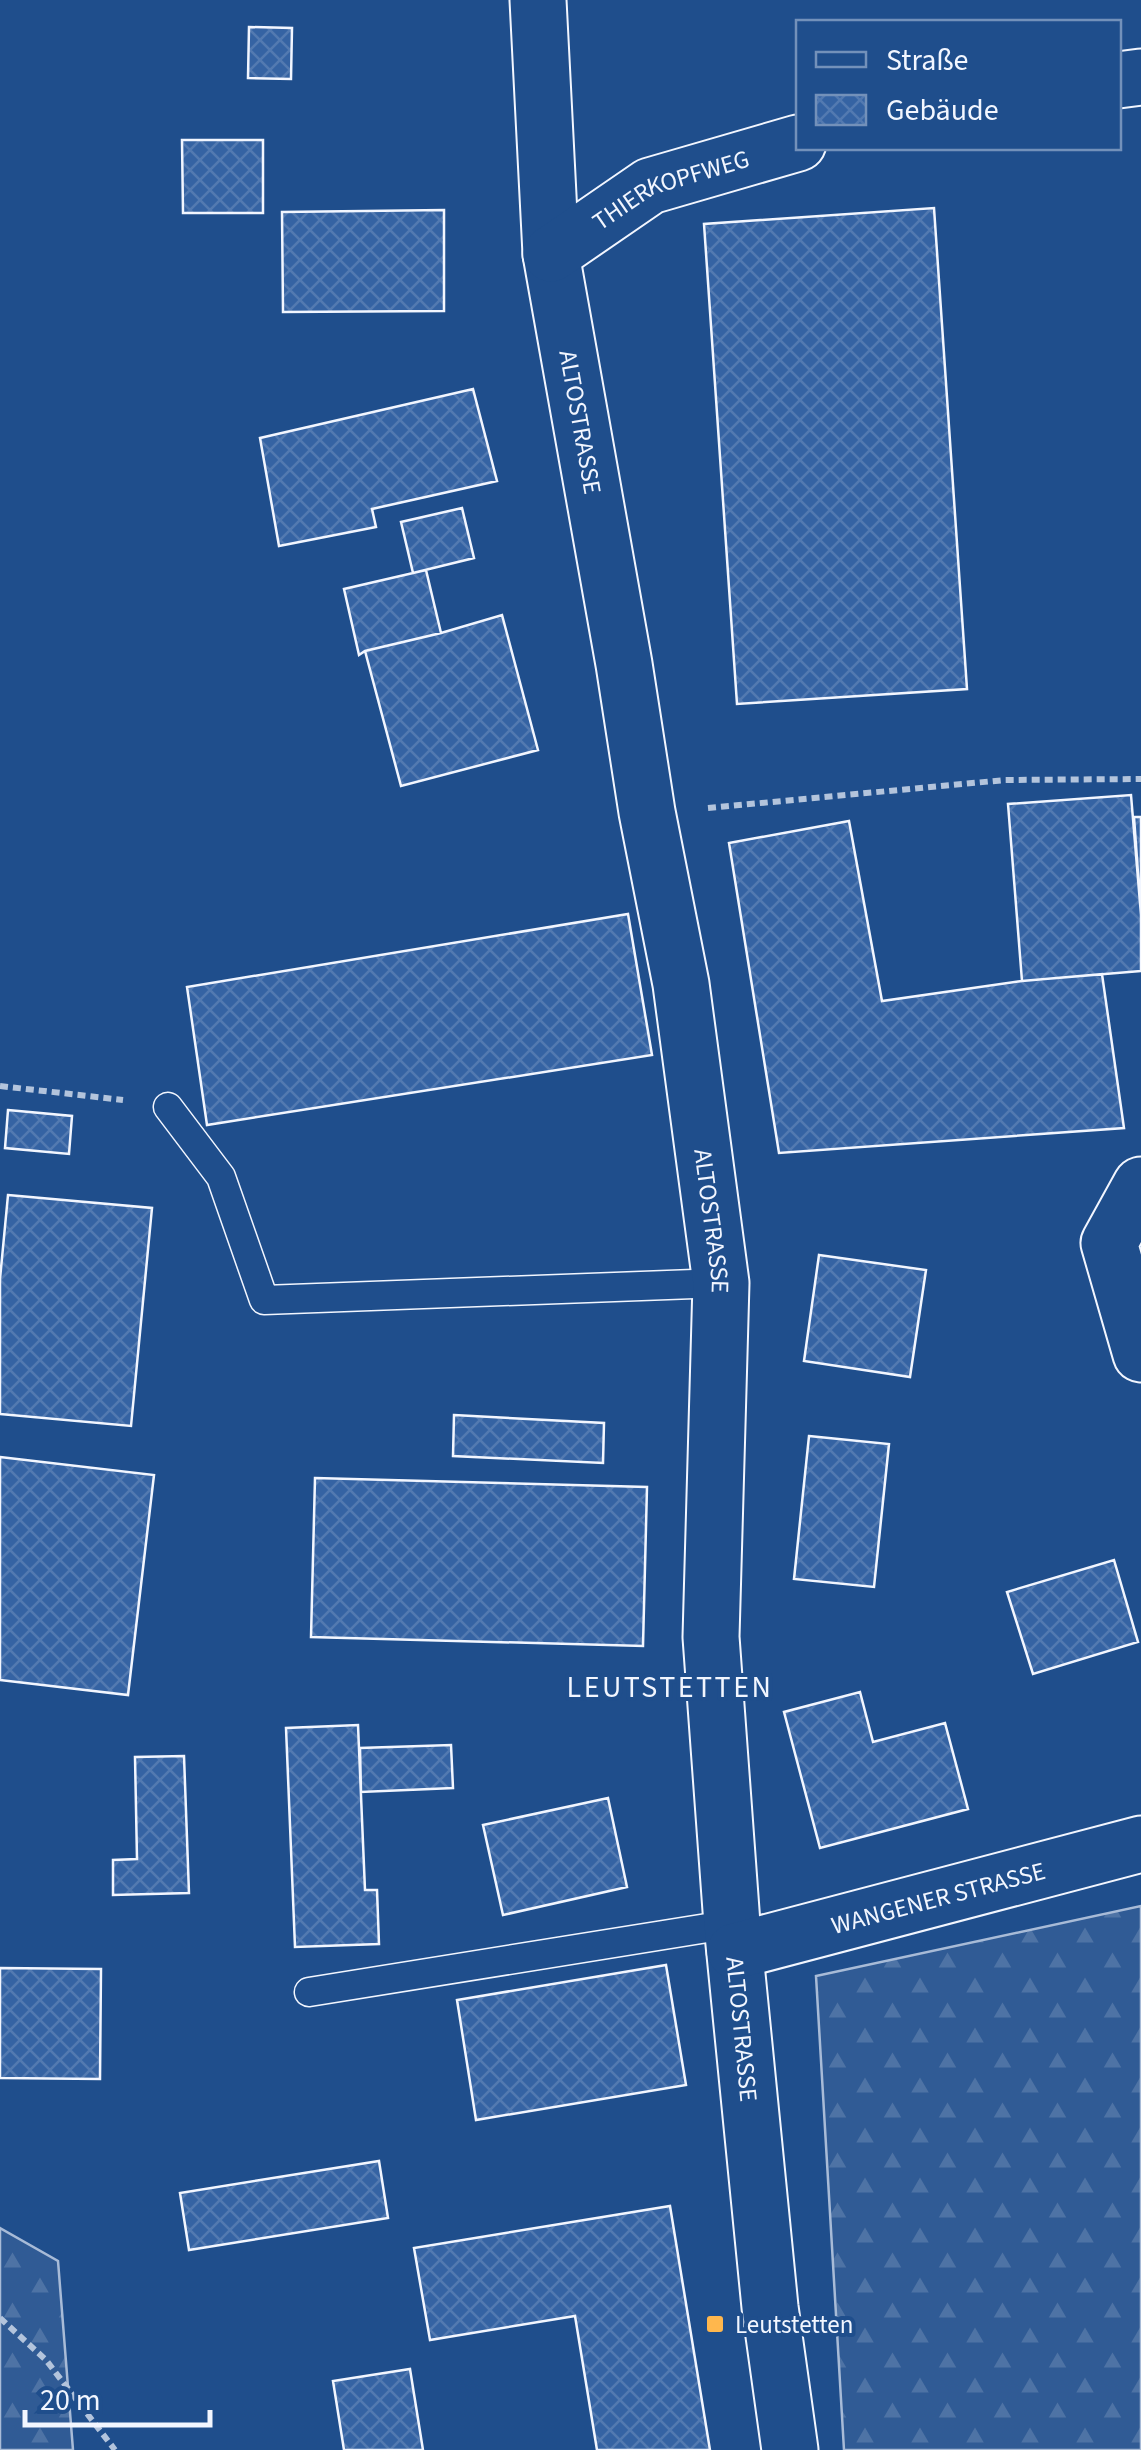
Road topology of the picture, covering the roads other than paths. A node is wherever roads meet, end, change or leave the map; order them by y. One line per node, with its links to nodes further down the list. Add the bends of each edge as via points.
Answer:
1 (538, 0): 3 (street, ALTOSTRASSE)
2 (796, 145): 3 (street, THIERKOPFWEG, via 650,186)
3 (551, 254): 6 (street, ALTOSTRASSE, via 681,984)
4 (168, 1107): 6 (lane, via 221,1178 264,1300)
5 (1141, 1185): 7 (street, via 1108,1243)
6 (721, 1283): 9 (street, ALTOSTRASSE, via 711,1637)
7 (1141, 1354)
8 (1141, 1844): 9 (street, WANGENER STRASSE)
9 (733, 1938): 10 (lane); 11 (street, ALTOSTRASSE)
10 (310, 1992)
11 (790, 2450)

